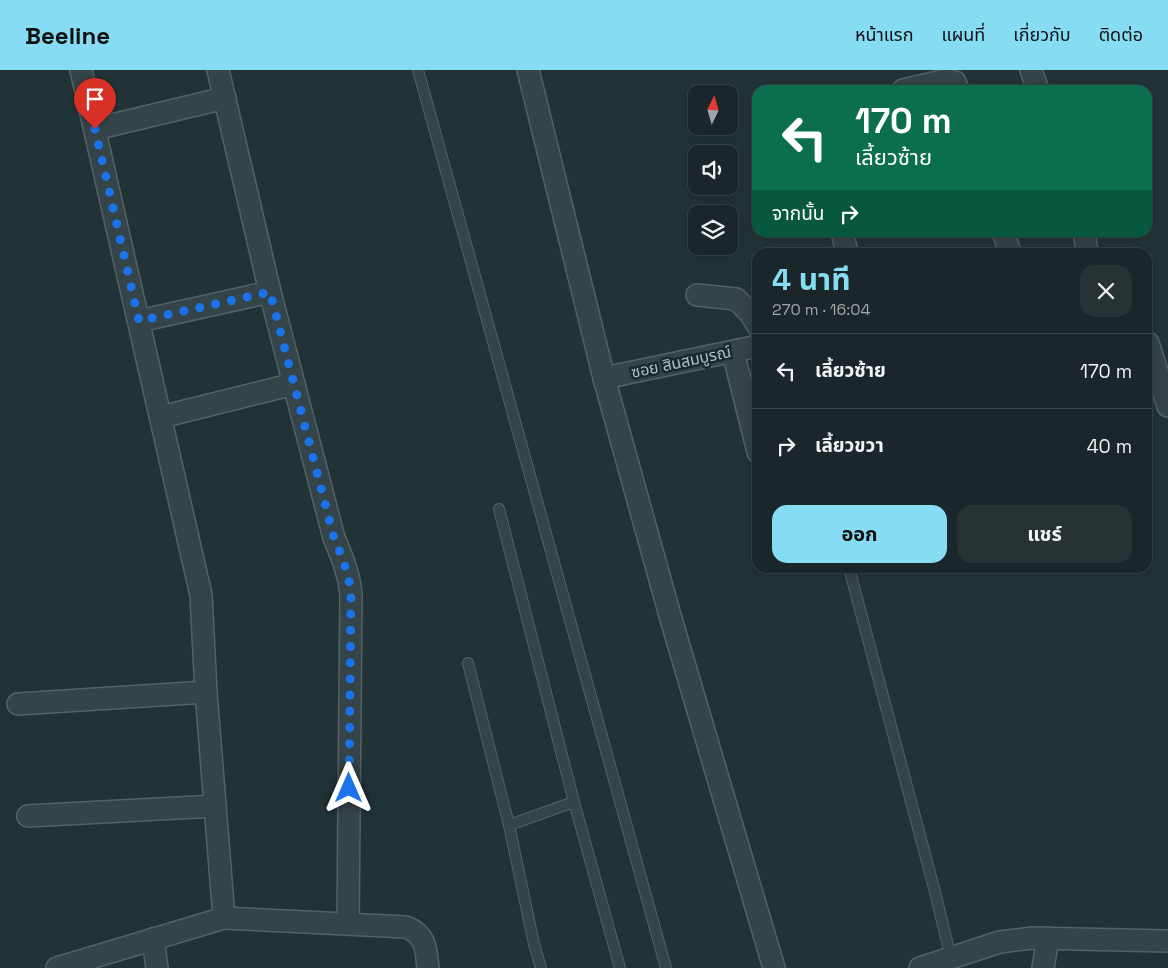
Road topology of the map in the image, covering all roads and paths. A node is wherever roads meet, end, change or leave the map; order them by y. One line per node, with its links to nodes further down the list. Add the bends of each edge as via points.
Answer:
1 (81, 70): 10 (street)
2 (218, 70): 9 (street)
3 (418, 70): 43 (lane)
4 (528, 70): 18 (street)
5 (1031, 70): 8 (street)
6 (924, 85): 7 (street, via 946,80)
7 (956, 85)
8 (1036, 85)
9 (225, 98): 10 (street); 11 (street)
10 (95, 129): 14 (street)
11 (270, 292): 14 (street); 19 (street)
12 (697, 295): 13 (street, via 736,299)
13 (752, 316)
14 (139, 321): 21 (street)
15 (752, 347): 16 (street, ซอย สินสมบูรณ์)
16 (733, 352): 18 (street, ซอย สินสมบูรณ์); 22 (street)
17 (1152, 356): 20 (street)
18 (604, 378): 44 (street)
19 (294, 384): 21 (street); 33 (street, via 334,538 350,578)
20 (1168, 406)
21 (161, 416): 26 (street, via 201,595)
22 (752, 428)
23 (499, 509): 28 (lane)
24 (850, 573): 37 (lane)
25 (468, 663): 31 (lane)
26 (206, 692): 27 (street); 29 (street)
27 (18, 704)
28 (574, 802): 31 (lane); 42 (lane)
29 (215, 806): 30 (street); 32 (street)
30 (28, 816)
31 (509, 825): 41 (lane)
32 (224, 918): 33 (street); 35 (street)
33 (348, 923): 40 (street, via 406,927 415,931 423,939)
34 (1048, 938): 36 (street); 37 (street, via 1000,942); 46 (street)
35 (153, 939): 38 (street); 39 (street)
36 (1168, 941)
37 (951, 958): 45 (street)
38 (57, 968)
39 (157, 968)
40 (428, 968)
41 (541, 968)
42 (620, 968)
43 (666, 968)
44 (774, 968)
45 (920, 968)
46 (1043, 968)

